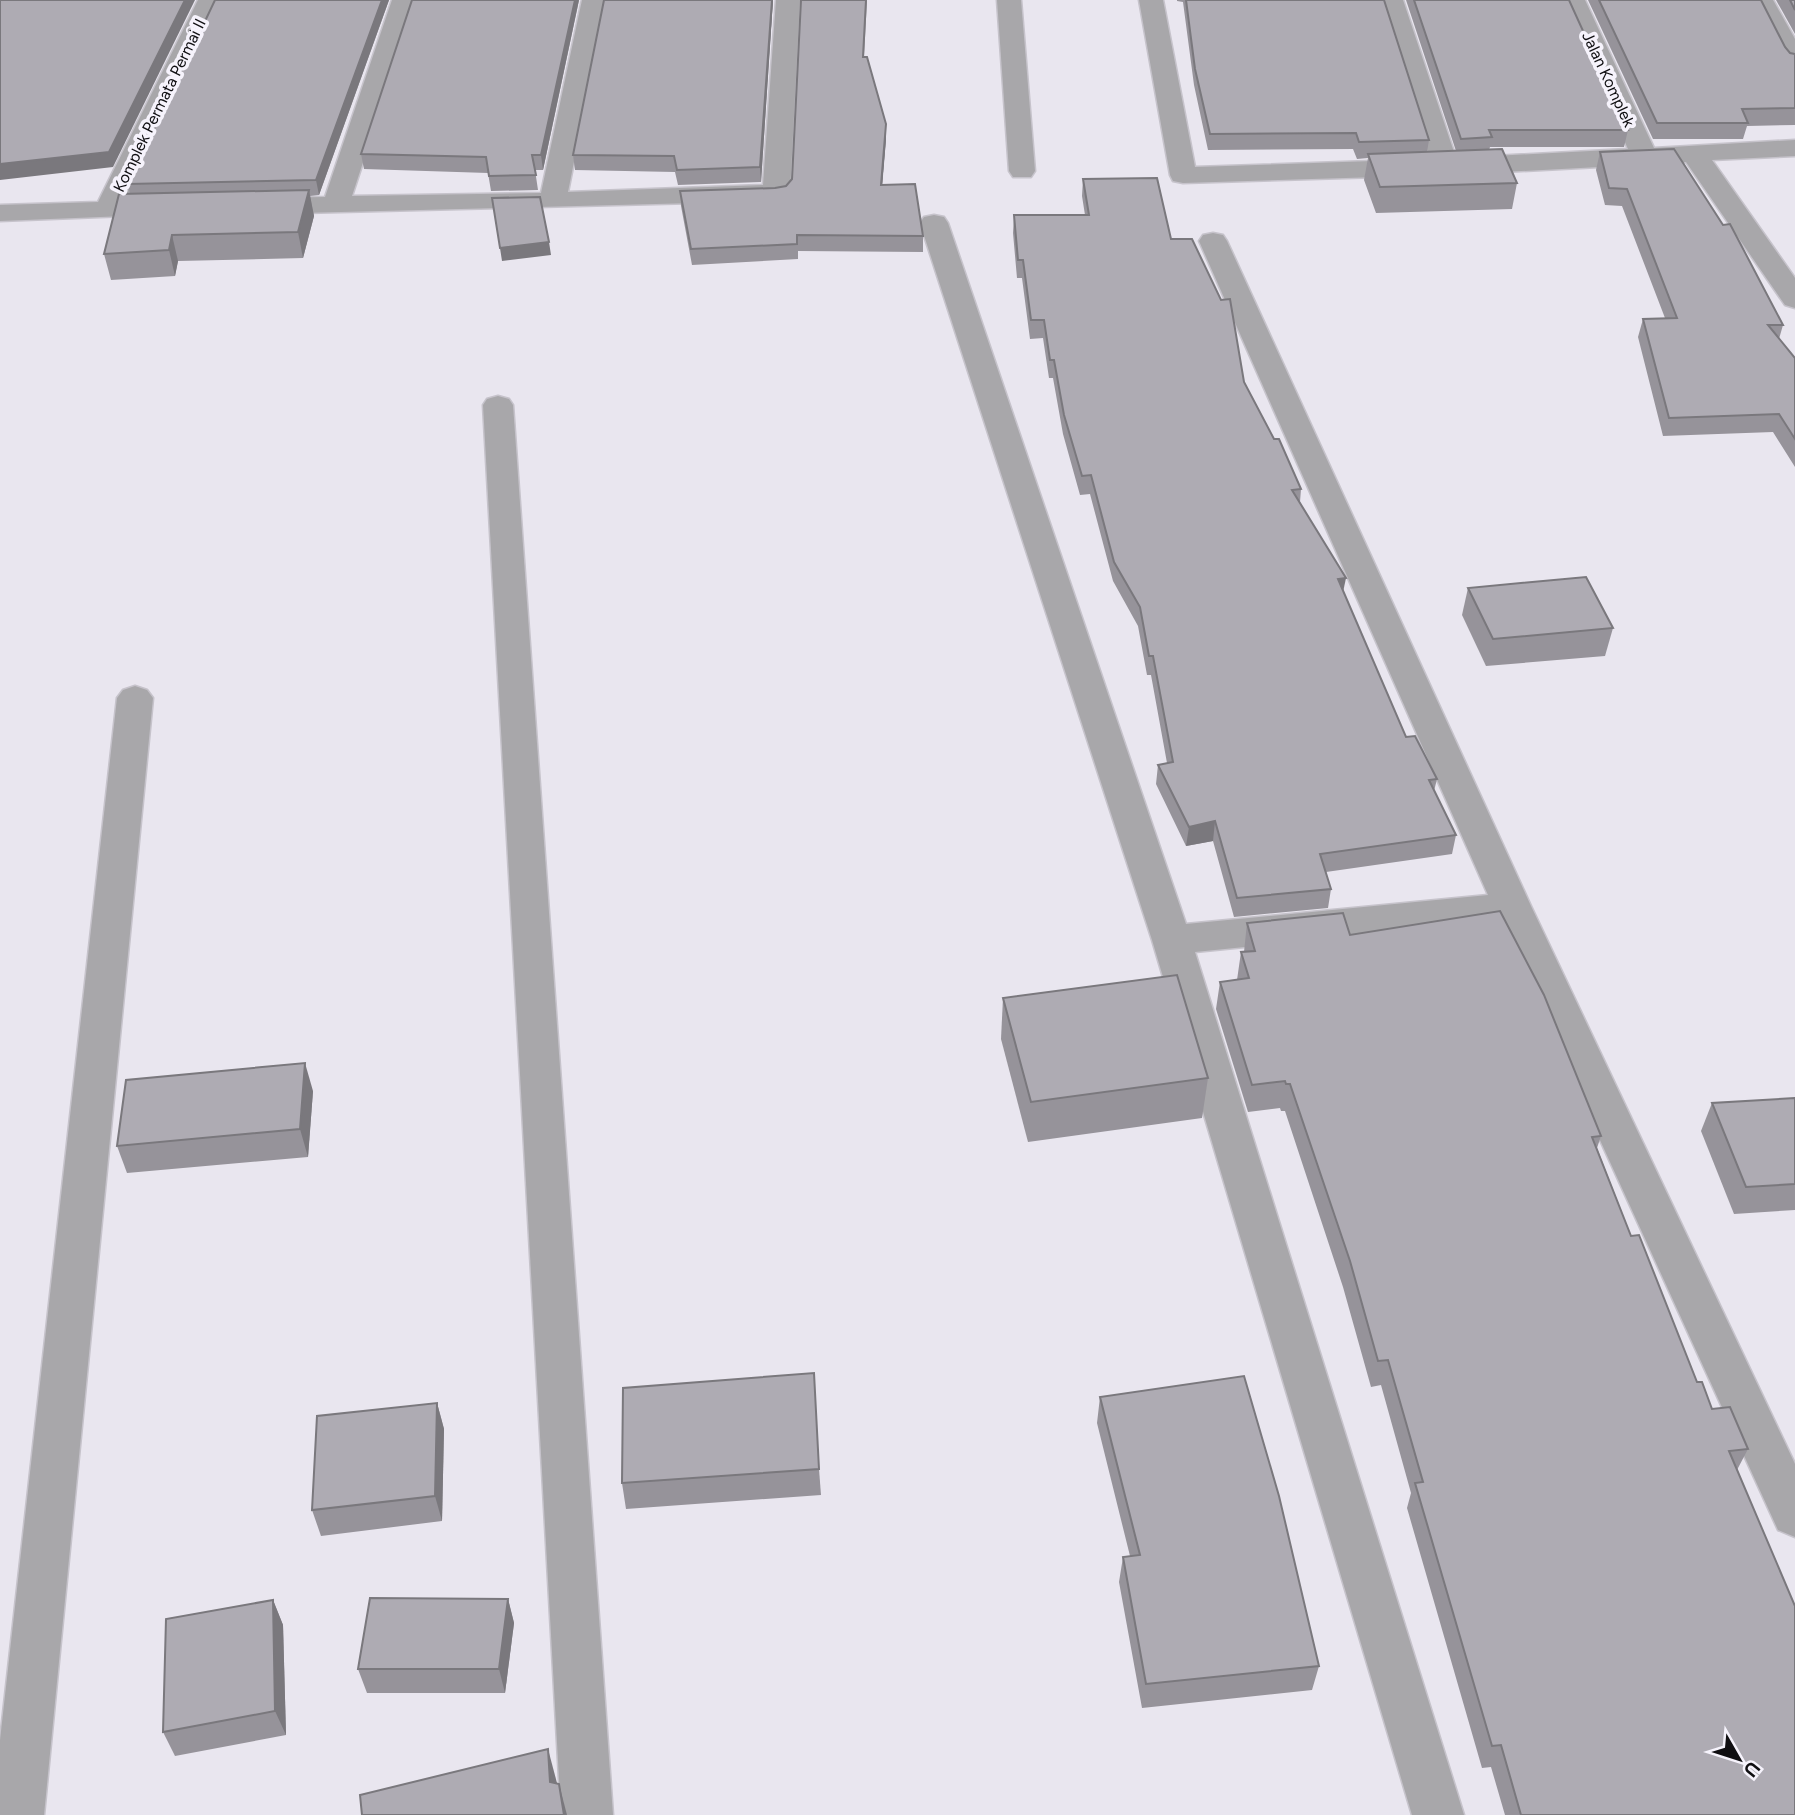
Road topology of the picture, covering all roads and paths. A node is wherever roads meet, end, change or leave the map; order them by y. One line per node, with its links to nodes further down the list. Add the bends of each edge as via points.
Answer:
1 (210, 0): 20 (street, Komplek Permata Permai II)
2 (404, 0): 17 (street)
3 (594, 0): 16 (street)
4 (788, 0): 16 (street, via 776,192)
5 (1009, 0): 15 (street)
6 (1151, 0): 14 (street, via 1183,174)
7 (1391, 0): 14 (street)
8 (1573, 0): 13 (street, Jalan Komplek)
9 (1761, 0): 10 (street)
10 (1795, 62)
11 (1795, 148): 12 (street)
12 (1694, 154): 13 (street); 24 (street)
13 (1646, 159): 14 (street)
14 (1446, 167)
15 (1022, 171)
16 (552, 201): 17 (street)
17 (336, 204): 18 (street)
18 (229, 207)
19 (188, 208): 20 (street)
20 (108, 210): 21 (street)
21 (0, 213)
22 (934, 223): 28 (street)
23 (1213, 241): 27 (street)
24 (1795, 299)
25 (498, 405): 31 (street)
26 (135, 698): 30 (street)
27 (1512, 906): 28 (street); 29 (street)
28 (1172, 940): 32 (street)
29 (1795, 1515)
30 (18, 1815)
31 (587, 1815)
32 (1438, 1815)

